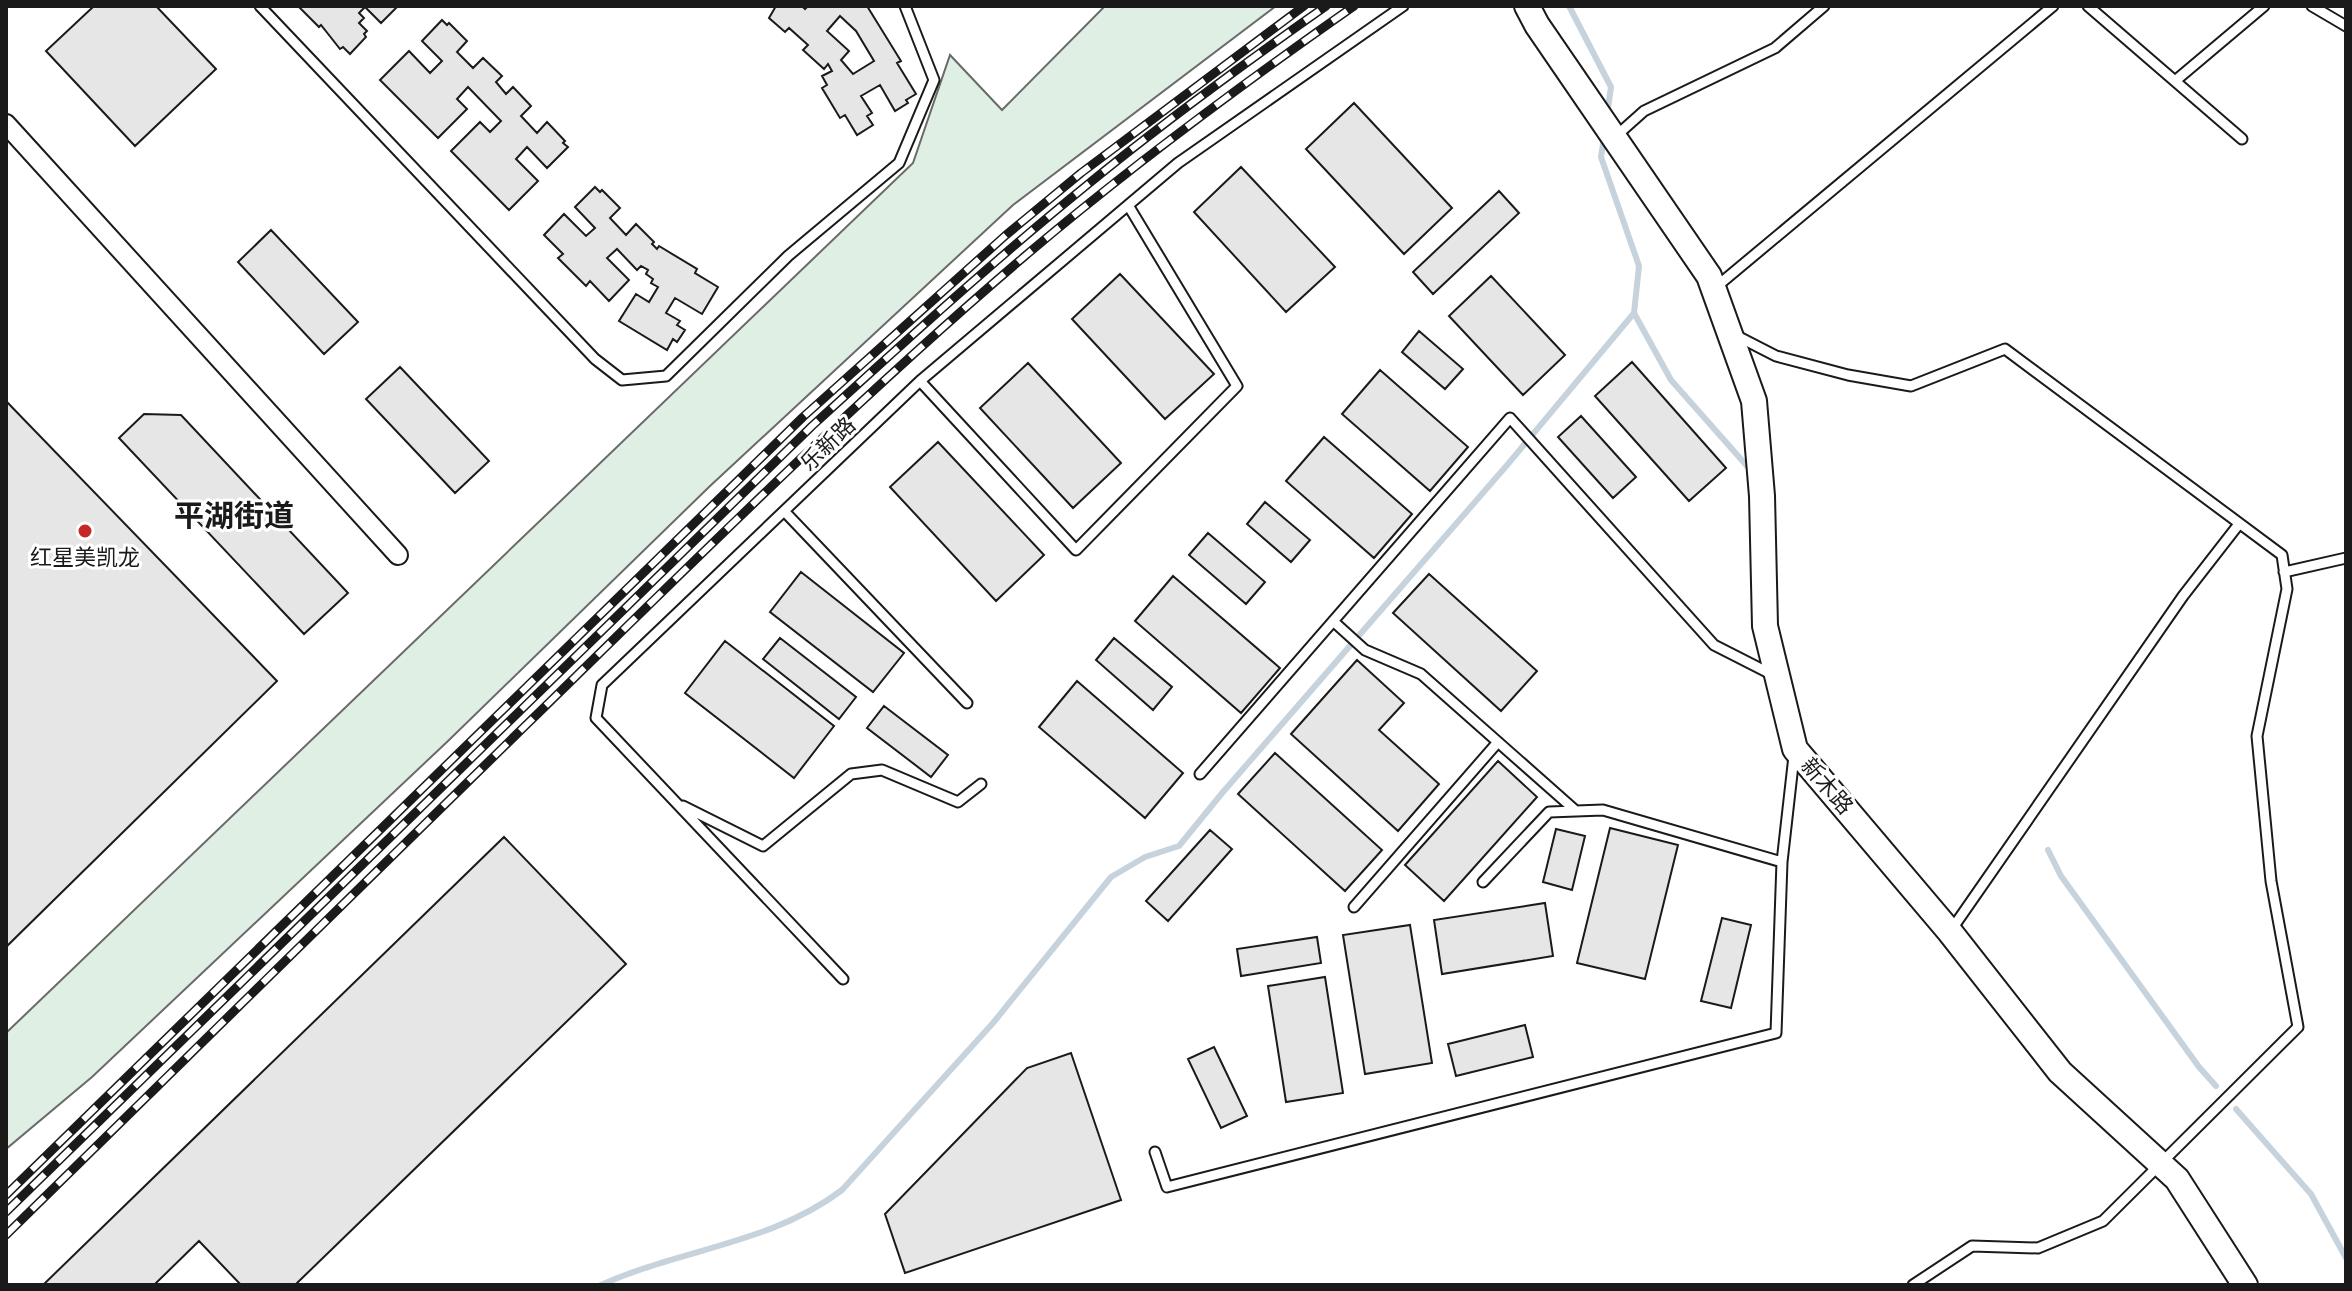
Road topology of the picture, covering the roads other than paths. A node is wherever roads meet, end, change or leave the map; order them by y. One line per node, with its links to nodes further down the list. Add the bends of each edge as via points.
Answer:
1 (260, 6): 2 (lane, via 595,359 622,380 666,376 788,256 899,163 934,80)
2 (905, 6)
3 (1403, 6): 15 (lane, 乐新路, via 1178,163)
4 (1527, 6): 13 (street, 新木路)
5 (1824, 6): 13 (lane, via 1775,48 1644,111)
6 (2053, 6): 16 (lane)
7 (2088, 6): 11 (lane)
8 (2264, 6): 11 (lane)
9 (2312, 6): 10 (lane)
10 (2346, 26)
11 (2175, 81): 14 (lane)
12 (6, 124): 21 (street)
13 (1614, 139): 16 (street, 新木路)
14 (2242, 139)
15 (1128, 205): 18 (lane, 乐新路); 18 (lane, via 1237,386 1076,550)
16 (1714, 289): 17 (street, 新木路)
17 (1729, 332): 20 (lane, via 1776,356 1911,386 2005,349); 25 (street, 新木路, via 1754,401 1765,626)
18 (920, 381): 19 (lane, 乐新路)
19 (784, 511): 26 (lane); 31 (lane, 乐新路, via 602,685 596,718)
20 (2239, 524): 23 (lane, via 2282,555); 36 (lane, via 2183,596)
21 (398, 555)
22 (2346, 558): 23 (lane)
23 (2284, 572): 39 (lane, via 2287,589 2257,736 2271,881 2298,1027)
24 (1333, 621): 25 (lane, via 1510,418 1714,645); 27 (lane, via 1365,650 1421,674); 29 (lane)
25 (1778, 678): 28 (street, 新木路)
26 (967, 703)
27 (1498, 742): 32 (lane); 35 (lane)
28 (1795, 749): 33 (lane); 36 (street, 新木路)
29 (1200, 774)
30 (981, 784): 31 (lane, via 958,802 882,770 851,774 763,846)
31 (677, 803): 37 (lane, 乐新路)
32 (1576, 811): 33 (lane, via 1603,810); 34 (lane, via 1549,812)
33 (1782, 862): 38 (lane, via 1776,1033 1167,1187)
34 (1483, 882)
35 (1354, 907)
36 (1950, 932): 39 (street, 新木路, via 2060,1072)
37 (843, 979)
38 (1155, 1152)
39 (2160, 1163): 40 (lane, via 2103,1221 2038,1248 1972,1246); 41 (street, 新木路, via 2177,1179)
40 (1913, 1285)
41 (2245, 1285)

